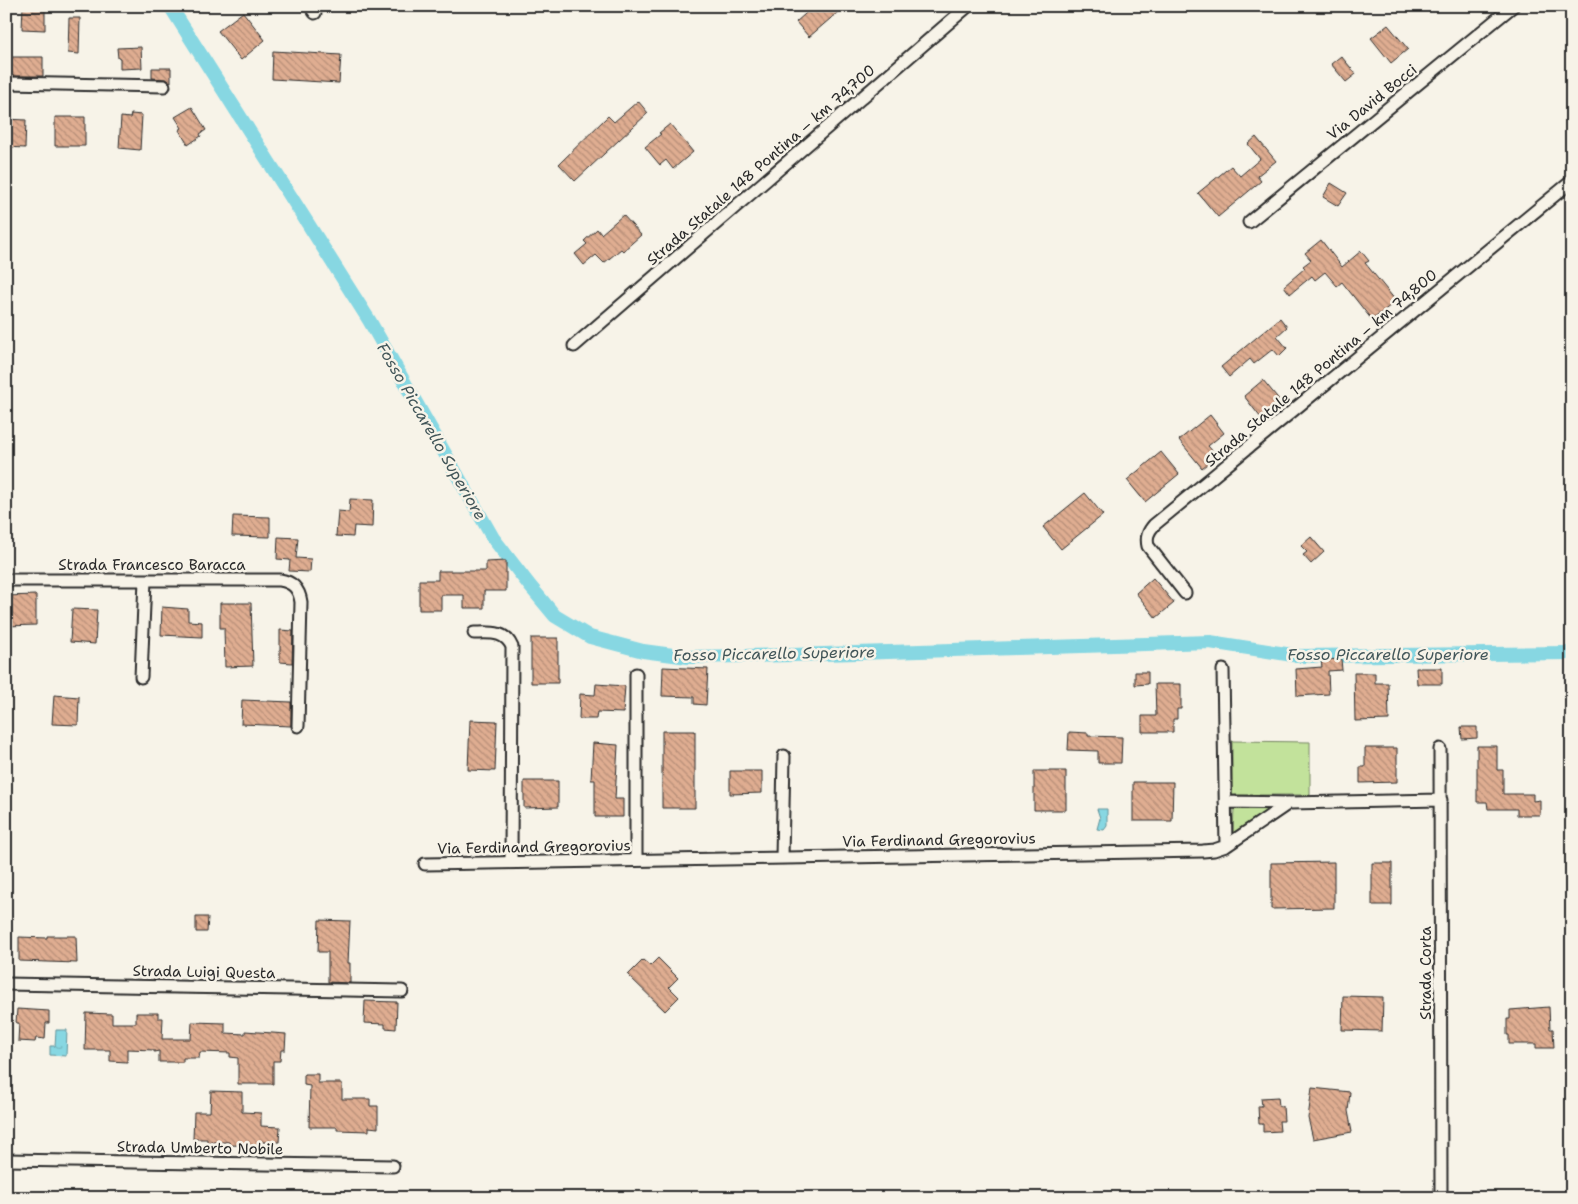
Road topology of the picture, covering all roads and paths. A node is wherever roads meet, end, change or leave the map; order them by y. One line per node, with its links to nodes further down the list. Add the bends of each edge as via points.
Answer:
1 (968, 6): 7 (street, Strada Statale 148 Pontina – km 74,700)
2 (1513, 6): 6 (street, Via David Bocci)
3 (6, 83): 4 (street)
4 (164, 86)
5 (1572, 181): 10 (street, Strada Statale 148 Pontina – km 74,800, via 1154,525 1148,533 1148,546)
6 (1249, 222)
7 (574, 346)
8 (6, 580): 9 (street, Strada Francesco Baracca)
9 (145, 580): 14 (street); 15 (street, Strada Francesco Baracca, via 280,580 296,588 301,602)
10 (1185, 593)
11 (474, 633): 24 (street, via 499,634 512,647)
12 (1224, 670): 19 (street)
13 (636, 674): 23 (street)
14 (140, 677)
15 (298, 726)
16 (1440, 749): 18 (street, Strada Corta)
17 (784, 756): 22 (street)
18 (1441, 800): 20 (street); 30 (street, Strada Corta)
19 (1225, 802): 20 (street); 21 (street)
20 (1289, 804): 21 (street, Via Ferdinand Gregorovius)
21 (1226, 846): 22 (street, Via Ferdinand Gregorovius, via 1203,851)
22 (782, 858): 23 (street, Via Ferdinand Gregorovius)
23 (636, 860): 24 (street, Via Ferdinand Gregorovius)
24 (512, 862): 25 (street, Via Ferdinand Gregorovius)
25 (425, 864)
26 (6, 984): 27 (street, Strada Luigi Questa)
27 (402, 991)
28 (6, 1160): 29 (street, Strada Umberto Nobile)
29 (393, 1166)
30 (1441, 1198)

